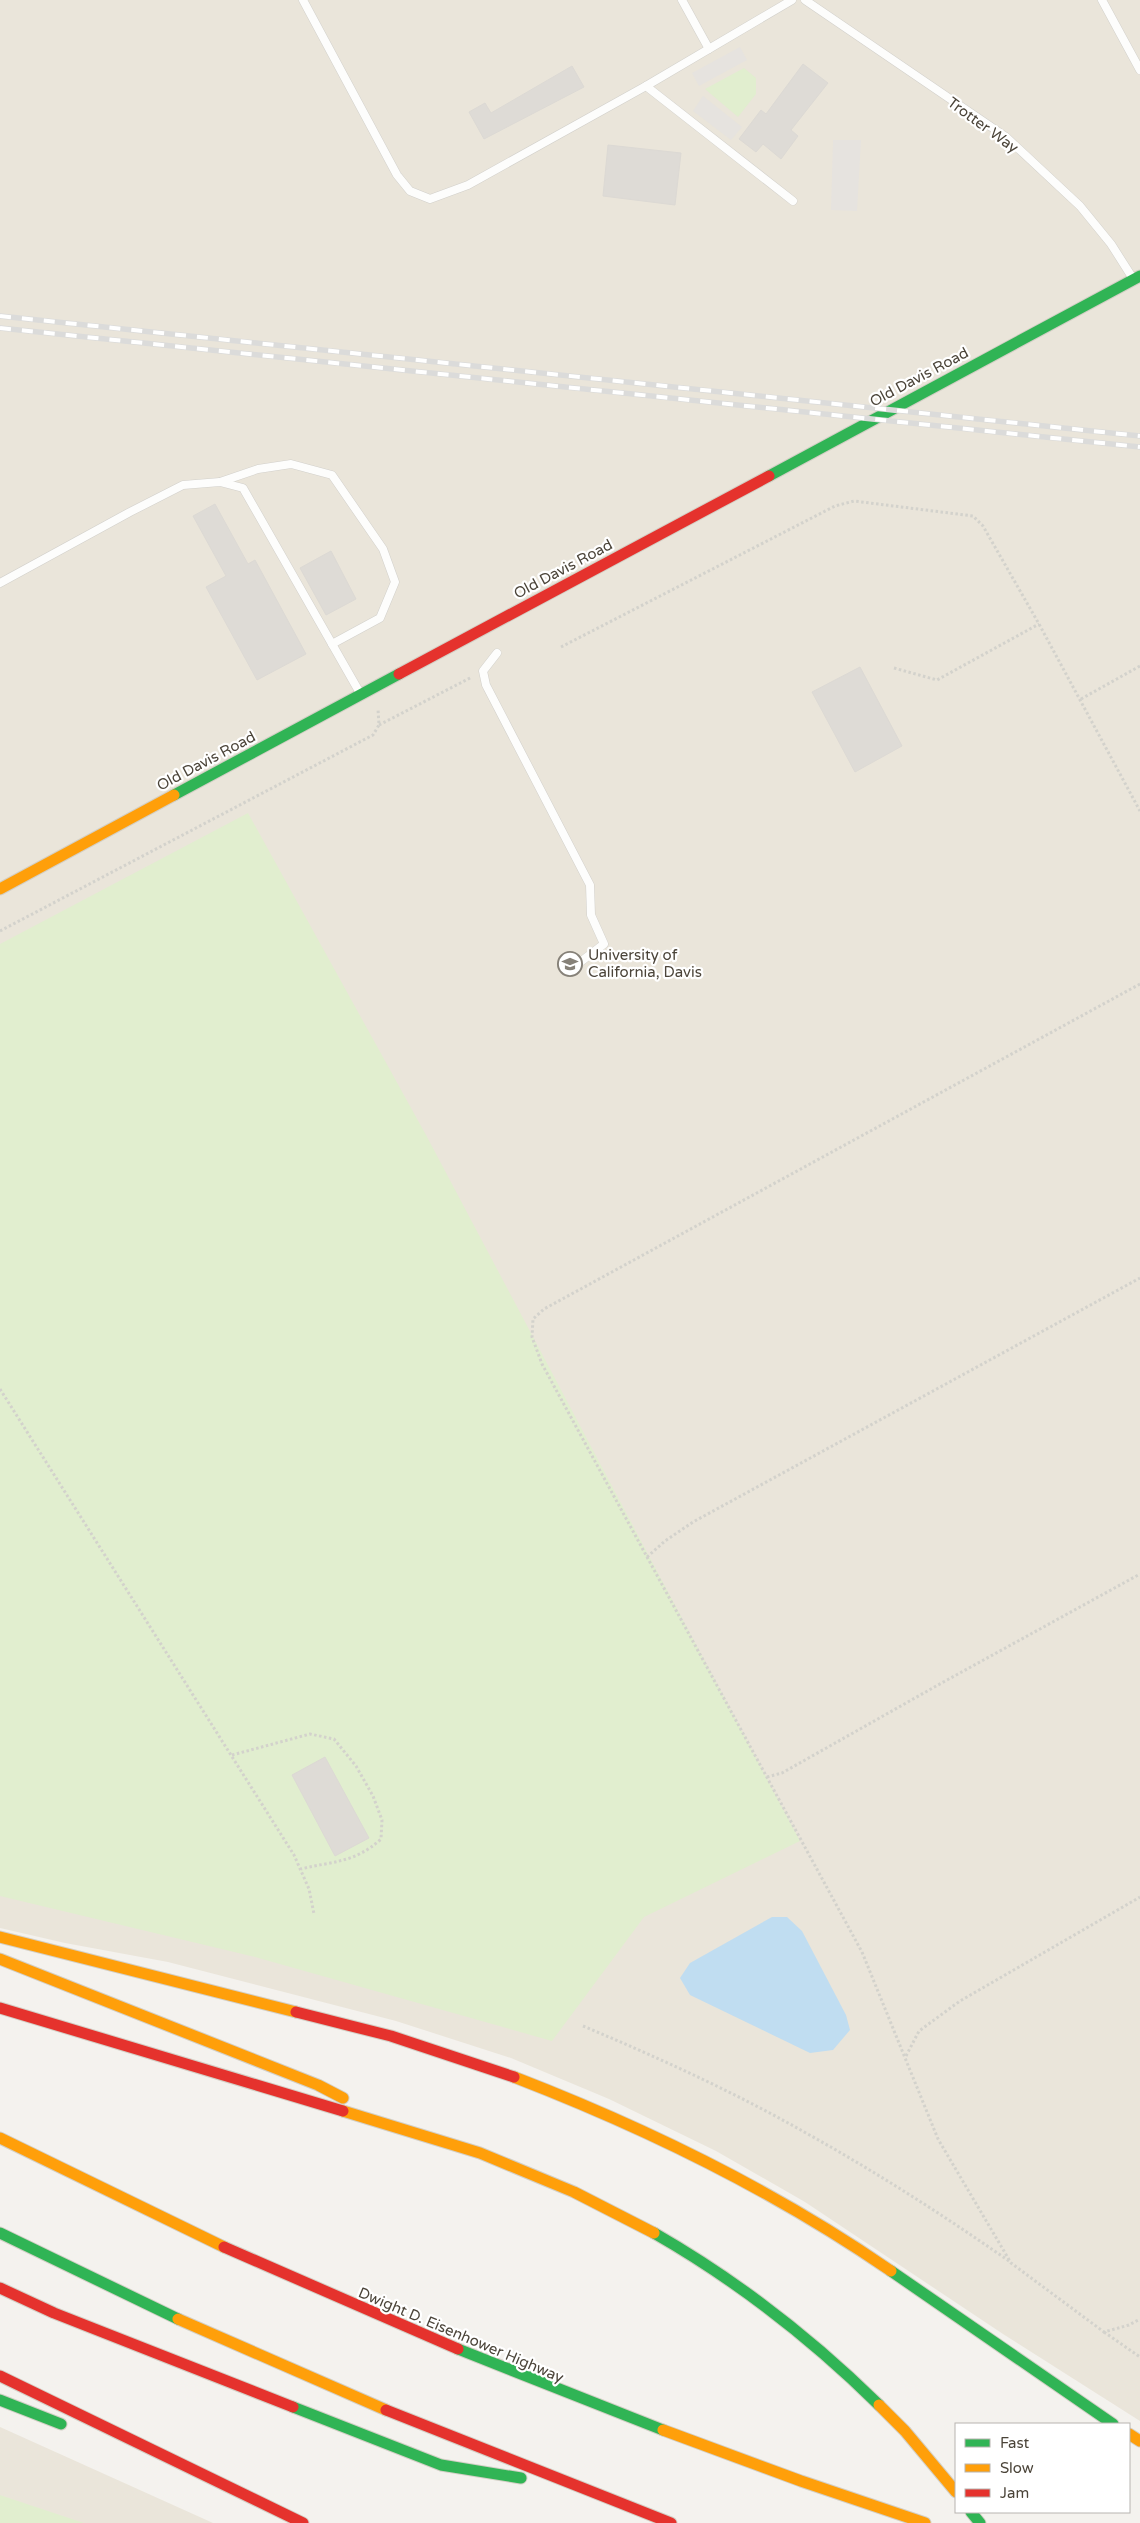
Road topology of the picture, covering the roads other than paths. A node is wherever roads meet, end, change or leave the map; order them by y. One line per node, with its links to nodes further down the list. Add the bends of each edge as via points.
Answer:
1 (303, 0): 8 (lane, via 397,175 410,191 430,199 468,185)
2 (682, 0): 6 (lane)
3 (792, 0): 6 (lane)
4 (805, 0): 10 (lane, Trotter Way, via 1006,137 1080,206)
5 (1102, 0): 7 (lane)
6 (709, 49): 8 (lane)
7 (1140, 70)
8 (646, 86): 9 (lane)
9 (793, 201)
10 (1137, 278): 15 (main road, Old Davis Road)
11 (220, 482): 12 (lane, via 183,485); 13 (lane, via 243,488); 13 (lane, via 258,469 291,464 332,475 383,549 395,582 380,618)
12 (0, 583)
13 (332, 644): 15 (lane)
14 (497, 653): 17 (lane, via 483,671 486,685 590,885 591,915 604,944)
15 (366, 692): 16 (main road, Old Davis Road)
16 (0, 889)
17 (579, 963)
18 (0, 1937): 27 (main road, via 391,2036 487,2067 581,2103 660,2138 809,2219)
19 (0, 1959): 21 (main road, via 318,2085)
20 (0, 2008): 21 (main road)
21 (394, 2127): 31 (main road, via 480,2153 556,2183 703,2263 778,2316 843,2371 898,2425)
22 (0, 2138): 36 (main road, Dwight D. Eisenhower Highway, via 236,2254 397,2326 575,2398)
23 (0, 2232): 30 (main road, via 291,2371)
24 (0, 2288): 30 (main road, via 441,2465)
25 (0, 2376): 32 (main road)
26 (0, 2400): 28 (main road)
27 (1112, 2423)
28 (73, 2429)
29 (118, 2447): 32 (main road)
30 (571, 2486): 35 (main road)
31 (955, 2491)
32 (264, 2505): 34 (main road)
33 (972, 2513): 37 (main road)
34 (303, 2523)
35 (671, 2523)
36 (925, 2523)
37 (980, 2523)

